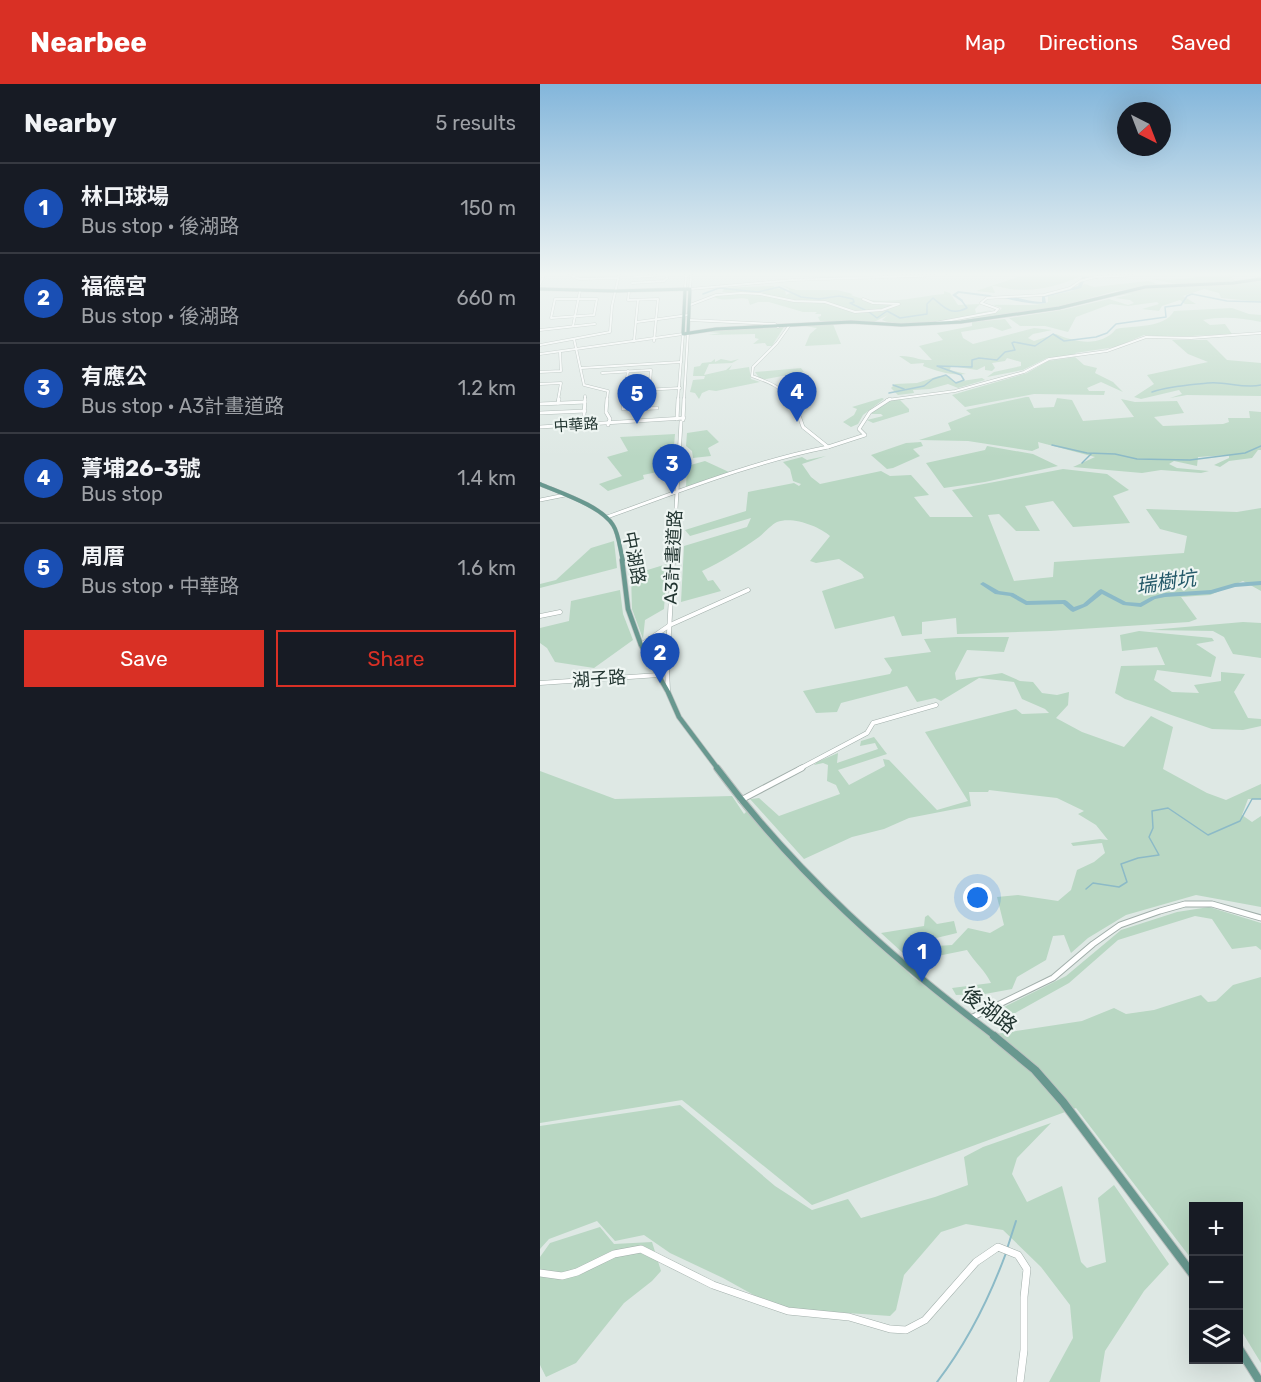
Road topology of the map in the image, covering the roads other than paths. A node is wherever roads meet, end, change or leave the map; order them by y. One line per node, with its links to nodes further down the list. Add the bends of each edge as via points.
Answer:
1 (592, 336): 9 (street)
2 (635, 336): 11 (street)
3 (655, 336): 10 (street)
4 (675, 336): 10 (street)
5 (683, 336): 16 (street)
6 (688, 336): 23 (street)
7 (782, 336): 36 (street, via 753,367 752,376 784,391 803,427)
8 (1225, 336): 36 (street, via 1146,337 1107,351 1049,359 1024,372 955,391 892,398 870,412 859,429 865,435)
9 (574, 339): 12 (street); 13 (street)
10 (654, 340): 11 (street)
11 (634, 341): 13 (street)
12 (540, 345)
13 (576, 350): 14 (street); 17 (street)
14 (560, 352): 15 (street); 19 (street, via 561,371)
15 (540, 354)
16 (681, 362): 17 (street); 22 (street)
17 (581, 368): 34 (street, via 585,386 608,391)
18 (628, 371): 20 (street); 24 (street, via 651,371); 25 (street)
19 (540, 372)
20 (602, 373)
21 (540, 384): 28 (street, via 561,383)
22 (679, 388): 23 (street); 24 (street); 33 (street)
23 (686, 388): 33 (street)
24 (650, 390): 25 (street); 30 (street)
25 (626, 391): 30 (street, via 623,409)
26 (585, 396): 27 (street)
27 (585, 402): 28 (street); 32 (street, via 584,413)
28 (558, 403): 29 (street)
29 (540, 404)
30 (648, 408): 31 (street)
31 (657, 408)
32 (540, 413)
33 (681, 420): 34 (street, 中華路); 38 (street, A3計畫道路)
34 (608, 424): 35 (street, 中華路)
35 (540, 429)
36 (828, 447): 38 (street, via 788,454)
37 (540, 484): 39 (main road, 中湖路)
38 (677, 493): 41 (street); 45 (street, A3計畫道路)
39 (565, 495): 40 (street); 41 (main road, 中湖路)
40 (540, 500)
41 (607, 517): 46 (main road, 中湖路, via 618,534 628,609)
42 (748, 590): 45 (street)
43 (560, 612): 44 (street)
44 (540, 616)
45 (670, 625): 46 (street); 49 (street, A3計畫道路)
46 (641, 645): 47 (main road, 中湖路)
47 (659, 675): 48 (street, 湖子路); 49 (main road, 後湖路)
48 (540, 683)
49 (668, 692): 51 (main road, 後湖路, via 680,717)
50 (936, 705): 51 (street, via 873,723 867,734)
51 (741, 800): 53 (main road, 後湖路, via 827,895 909,970)
52 (1261, 918): 53 (street, via 1212,904 1185,904 1120,925 1053,978)
53 (971, 1018): 54 (main road, 後湖路, via 1048,1084)
54 (1189, 1269)
55 (540, 1273): 57 (street, via 562,1276 614,1254 641,1249 713,1285 788,1311 849,1317 906,1330 925,1320 976,1262 998,1247 1024,1261 1029,1279 1024,1293 1026,1338)
56 (1243, 1354): 58 (main road)
57 (1020, 1382)
58 (1260, 1382)

